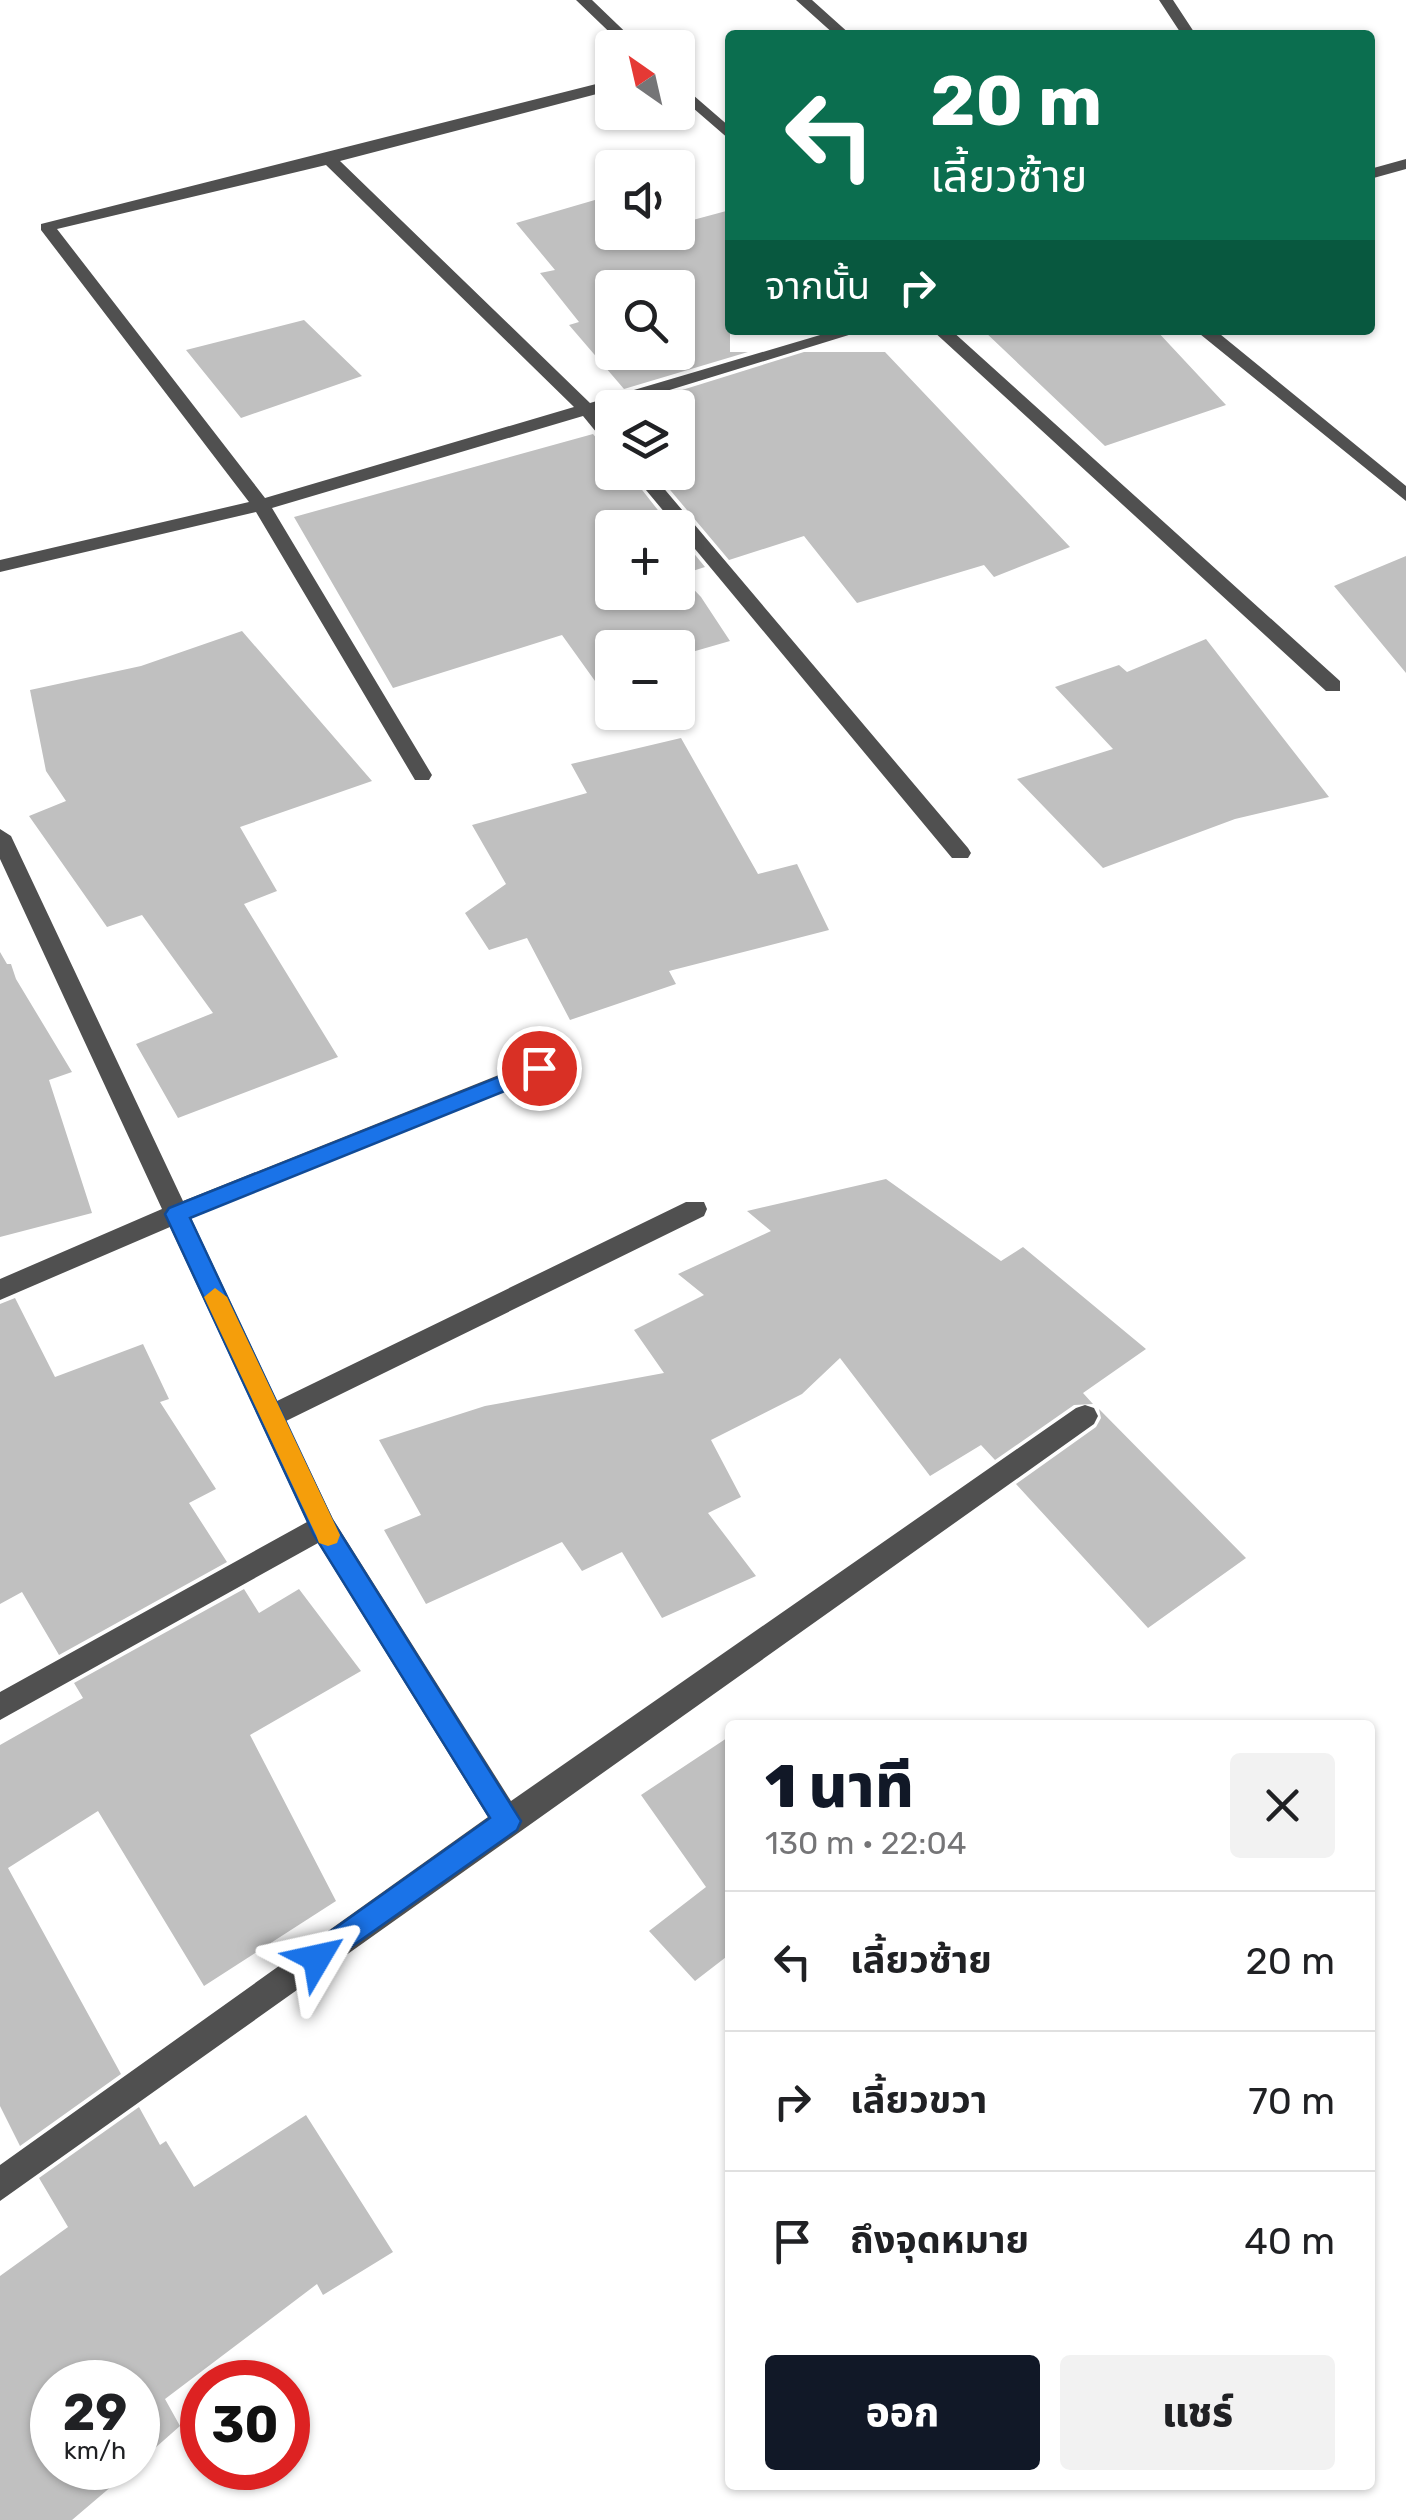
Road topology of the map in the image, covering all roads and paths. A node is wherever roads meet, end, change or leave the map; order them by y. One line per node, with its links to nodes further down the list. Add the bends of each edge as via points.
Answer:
1 (583, 0): 4 (street)
2 (803, 0): 5 (street)
3 (1166, 0): 6 (street)
4 (615, 30)
5 (838, 30)
6 (1186, 30)
7 (595, 89): 10 (street)
8 (695, 103): 9 (street)
9 (725, 131)
10 (329, 159): 16 (street); 20 (street, via 48,227)
11 (1406, 164): 12 (street)
12 (1375, 173)
13 (840, 335): 16 (street)
14 (947, 335): 22 (street)
15 (1210, 335): 19 (street)
16 (588, 412): 17 (street); 20 (street)
17 (595, 420)
18 (655, 490): 25 (street)
19 (1406, 494)
20 (261, 505): 21 (street); 23 (street)
21 (0, 566)
22 (1333, 686)
23 (422, 775)
24 (0, 836): 28 (street)
25 (960, 852)
26 (539, 1068): 28 (street)
27 (695, 1210): 30 (street)
28 (176, 1214): 29 (street); 30 (street)
29 (0, 1290)
30 (271, 1416): 32 (street)
31 (1085, 1416): 34 (street)
32 (323, 1527): 33 (street); 34 (street)
33 (0, 1707)
34 (508, 1821): 35 (street)
35 (0, 2185)

